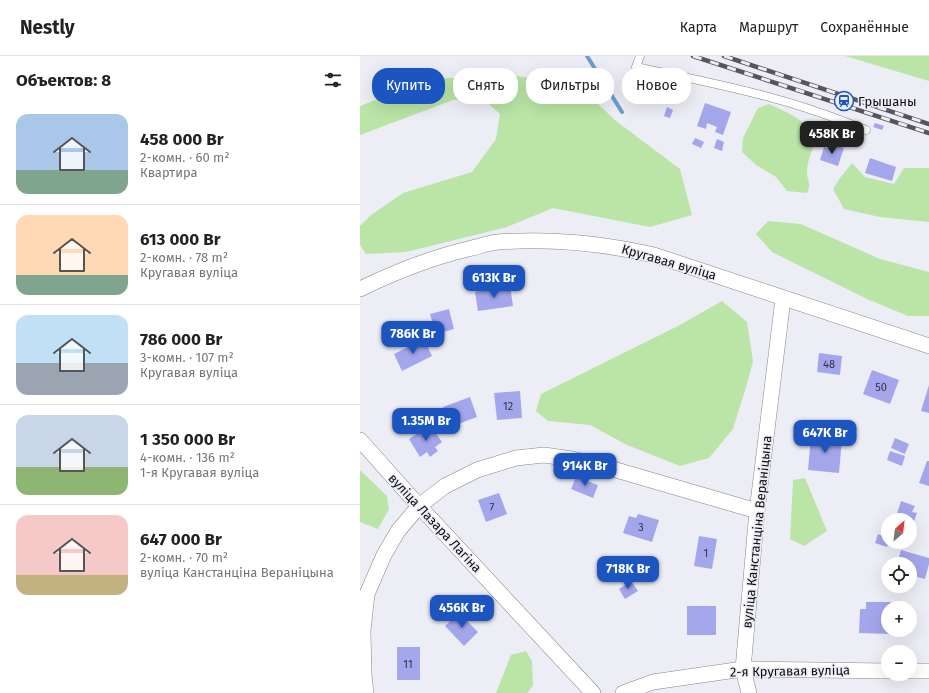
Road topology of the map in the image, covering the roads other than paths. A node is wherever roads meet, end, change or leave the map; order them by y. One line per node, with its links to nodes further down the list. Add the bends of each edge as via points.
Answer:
1 (640, 56): 2 (lane, via 636,67 777,99)
2 (866, 130)
3 (360, 289): 4 (street, Кругавая вуліца, via 442,256 496,242 564,240 654,255)
4 (784, 299): 5 (street, Кругавая вуліца); 8 (street, вуліца Канстанціна Вераніцына)
5 (929, 346)
6 (360, 440): 7 (street, вуліца Лазара Лагіна)
7 (419, 506): 8 (street, via 445,486 477,470 516,458 544,455 572,458 599,465); 13 (street, via 398,531 367,594 363,631); 14 (street, вуліца Лазара Лагіна)
8 (757, 512): 9 (street, вуліца Канстанціна Вераніцына)
9 (743, 669): 10 (street, 2-я Кругавая вуліца); 15 (street, 2-я Кругавая вуліца, via 653,682); 16 (street, вуліца Канстанціна Вераніцына)
10 (881, 671)
11 (917, 671): 12 (street)
12 (929, 671)
13 (366, 693)
14 (594, 693)
15 (623, 693)
16 (749, 693)

